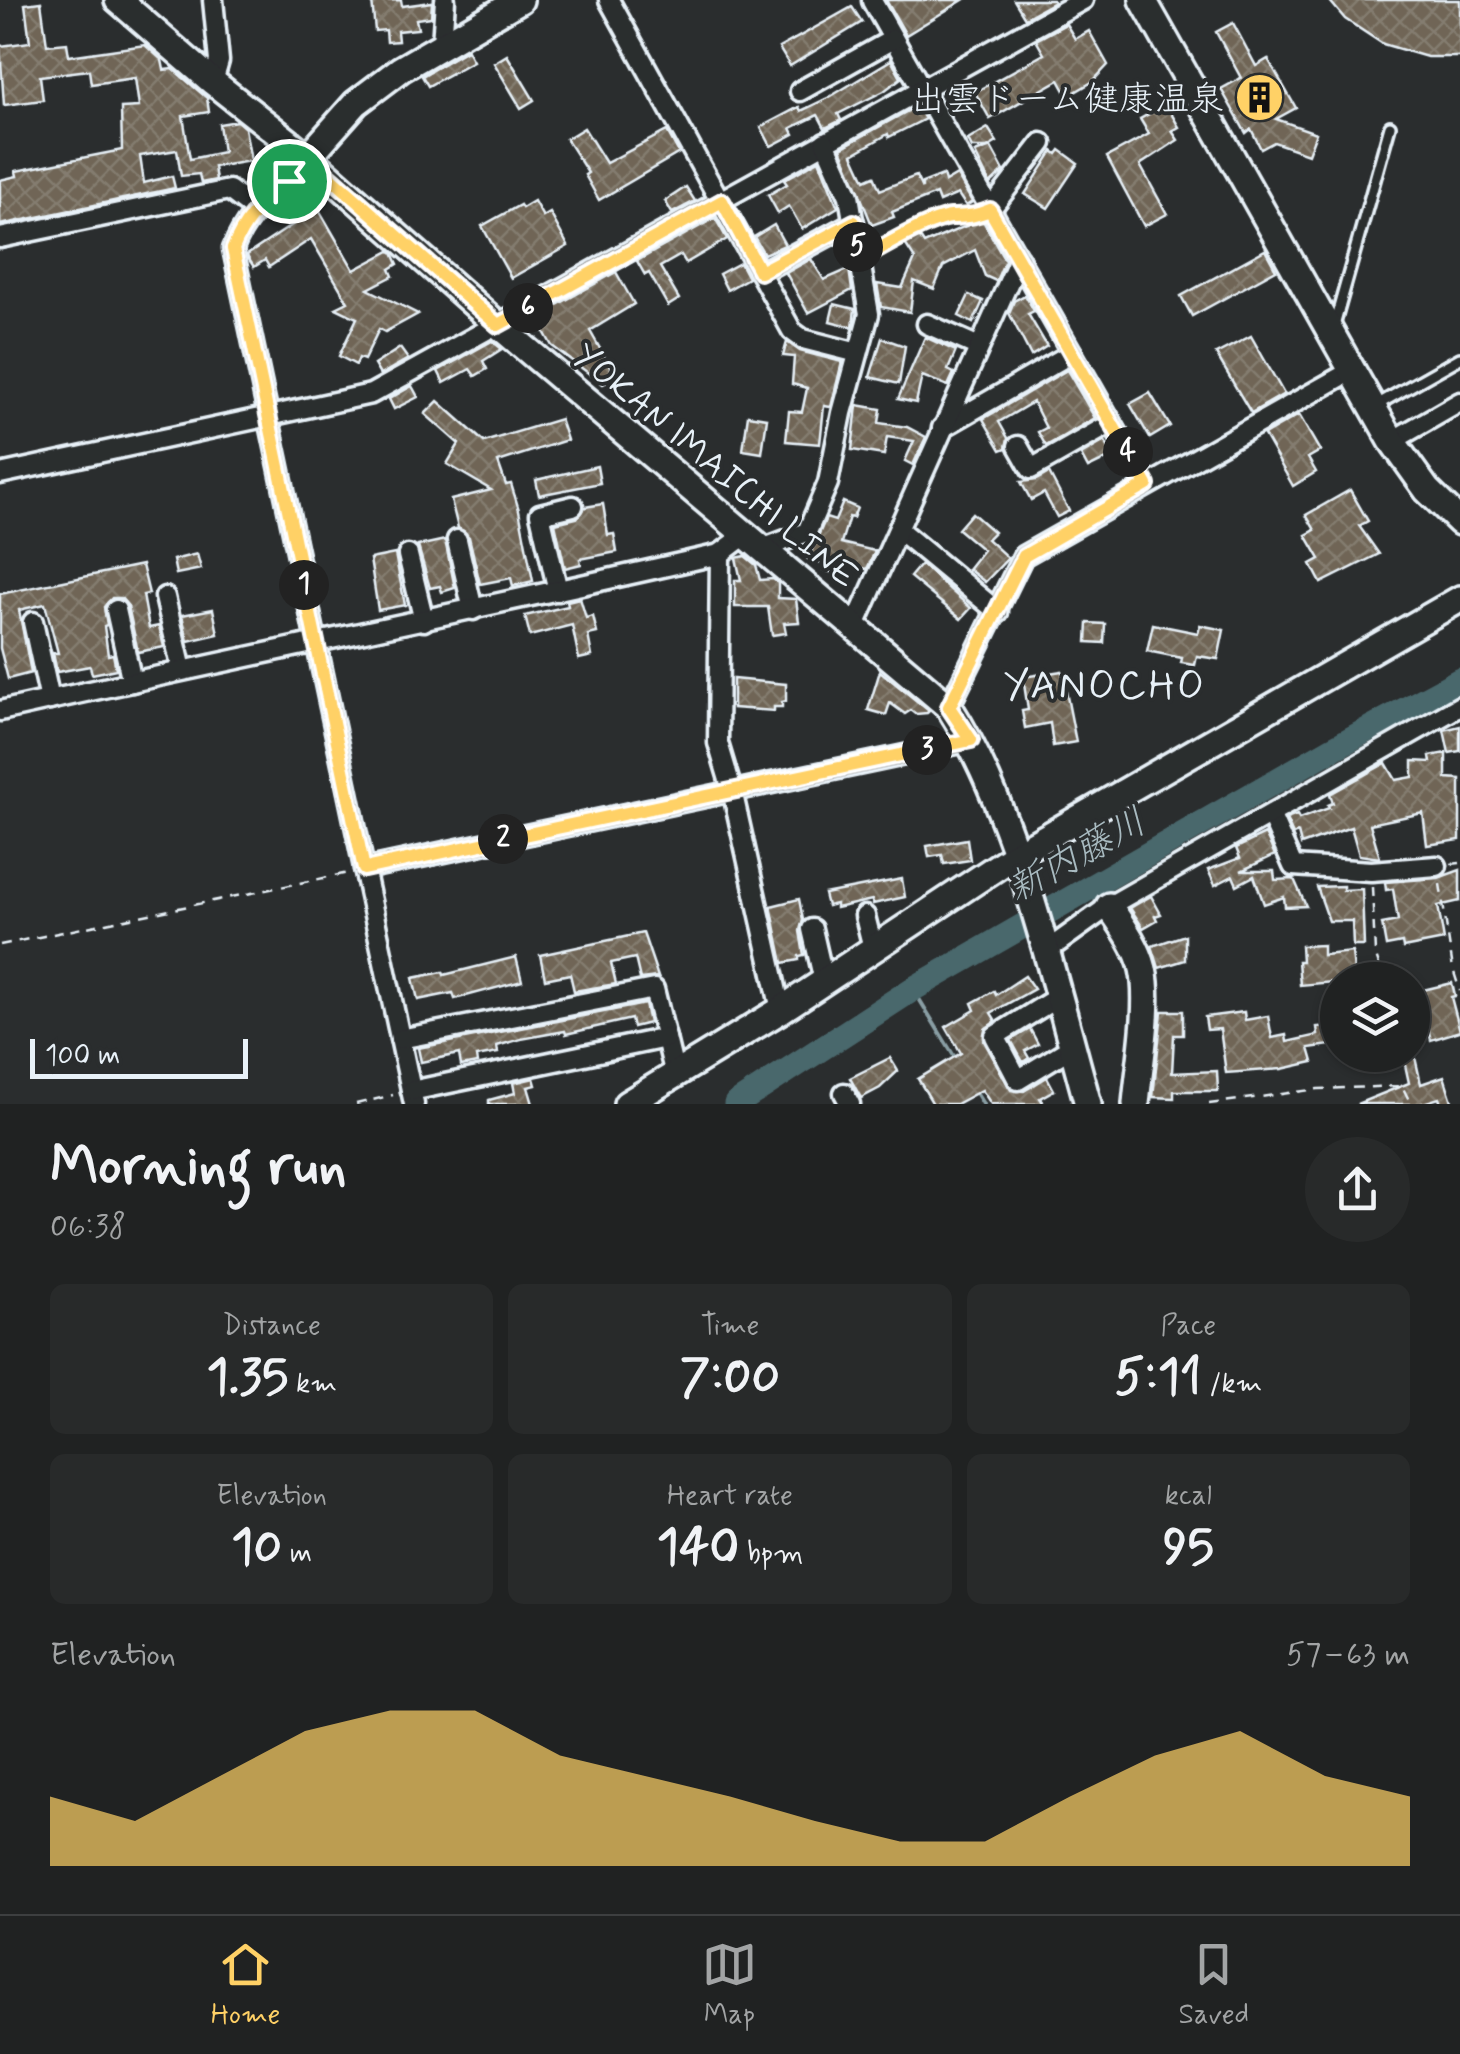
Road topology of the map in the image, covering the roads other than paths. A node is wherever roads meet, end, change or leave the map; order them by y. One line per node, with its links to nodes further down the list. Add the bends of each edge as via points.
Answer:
1 (118, 0): 11 (street, YOKAN IMAICHI LINE)
2 (212, 0): 11 (street, via 219,62)
3 (445, 0): 10 (street)
4 (520, 0): 10 (street)
5 (609, 0): 18 (street)
6 (1083, 0): 12 (street)
7 (1143, 0): 27 (street)
8 (872, 1): 9 (street)
9 (893, 38): 12 (street); 13 (street)
10 (442, 44): 17 (street, via 356,103)
11 (213, 82): 17 (street, YOKAN IMAICHI LINE)
12 (920, 88): 15 (street); 20 (street)
13 (800, 91)
14 (1390, 126): 27 (lane)
15 (825, 142): 18 (street); 21 (street)
16 (1042, 144): 20 (street)
17 (308, 157): 19 (street); 26 (street, YOKAN IMAICHI LINE)
18 (722, 201): 24 (street); 26 (street)
19 (254, 208): 22 (street, via 229,190); 35 (street, via 233,249)
20 (990, 210): 23 (street)
21 (854, 222): 24 (street); 30 (street, via 869,314)
22 (0, 238)
23 (1019, 259): 28 (street); 29 (street)
24 (760, 272): 30 (street, via 792,331)
25 (928, 324): 28 (street)
26 (498, 325): 35 (street, via 372,394); 46 (street, YOKAN IMAICHI LINE)
27 (1332, 336): 32 (street)
28 (979, 347): 37 (street)
29 (1072, 353): 36 (street); 37 (street)
30 (858, 354): 46 (street, via 828,483 807,532)
31 (1460, 358): 34 (lane)
32 (1351, 371): 34 (street); 41 (street)
33 (1460, 402): 38 (street)
34 (1372, 407): 38 (street)
35 (269, 418): 40 (street); 58 (street)
36 (1112, 423): 39 (street, via 1031,469); 41 (street)
37 (942, 428): 44 (street)
38 (1392, 441): 43 (street)
39 (1018, 446)
40 (0, 474)
41 (1147, 485): 54 (street, via 1024,556)
42 (572, 506): 49 (street, via 540,514)
43 (1460, 522)
44 (900, 530): 54 (street); 57 (street)
45 (457, 540): 53 (street)
46 (754, 542): 47 (street); 57 (street, YOKAN IMAICHI LINE)
47 (720, 554): 49 (street); 66 (street, via 718,743)
48 (408, 555): 55 (street)
49 (558, 590): 53 (street)
50 (165, 597): 59 (street)
51 (1460, 599): 68 (street)
52 (116, 610): 60 (street)
53 (474, 610): 55 (street)
54 (998, 612): 63 (street)
55 (424, 621): 58 (street)
56 (33, 622): 61 (street)
57 (854, 628): 63 (street, YOKAN IMAICHI LINE)
58 (316, 641): 59 (street); 70 (street)
59 (182, 670): 60 (street)
60 (132, 682): 61 (street)
61 (50, 700): 64 (street)
62 (1460, 706): 67 (street)
63 (949, 707): 65 (street, YOKAN IMAICHI LINE)
64 (0, 711)
65 (971, 740): 66 (street); 68 (street, YOKAN IMAICHI LINE)
66 (732, 790): 70 (street); 78 (street)
67 (1272, 816): 69 (street, via 1293,866); 71 (street)
68 (1017, 862): 74 (street); 75 (street, YOKAN IMAICHI LINE)
69 (1437, 866)
70 (364, 869): 79 (street)
71 (1109, 906): 75 (street); 86 (street, via 1143,969)
72 (866, 916): 74 (street)
73 (812, 929): 76 (street)
74 (873, 948): 76 (street)
75 (1044, 949): 77 (street, YOKAN IMAICHI LINE)
76 (824, 981): 78 (street)
77 (1058, 996): 81 (street, YOKAN IMAICHI LINE); 81 (street, via 995,1036 1018,1080)
78 (780, 1010): 82 (street)
79 (400, 1038): 80 (street, via 654,989); 83 (street)
80 (666, 1038): 82 (street); 83 (street)
81 (1072, 1047): 85 (street, YOKAN IMAICHI LINE)
82 (674, 1075): 84 (street)
83 (413, 1098)
84 (627, 1104)
85 (1088, 1104)
86 (1136, 1104)

